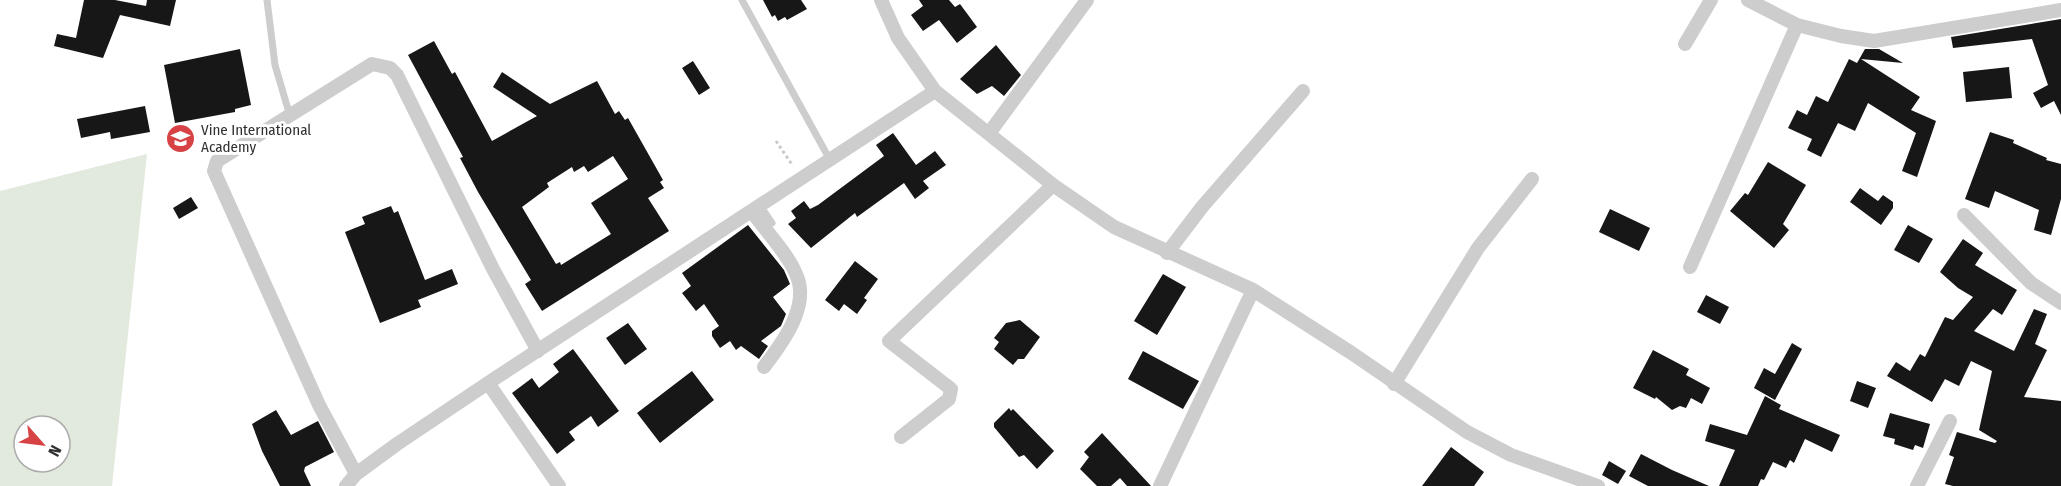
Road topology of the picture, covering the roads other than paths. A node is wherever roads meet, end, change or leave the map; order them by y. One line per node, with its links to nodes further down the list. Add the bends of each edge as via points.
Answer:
1 (267, 0): 12 (lane, via 275,65)
2 (742, 0): 14 (lane)
3 (881, 0): 10 (street, via 898,38)
4 (1087, 0): 13 (street)
5 (1712, 0): 9 (street)
6 (1748, 0): 8 (street)
7 (2061, 10): 8 (street, via 1874,41)
8 (1797, 25): 21 (street)
9 (1686, 44)
10 (935, 91): 13 (street); 14 (street)
11 (1303, 91): 20 (street)
12 (290, 116): 24 (street, via 372,64 390,68); 30 (street, via 217,161 214,171 319,405)
13 (990, 132): 16 (street)
14 (830, 160): 17 (street)
15 (1532, 179): 27 (street, via 1478,248)
16 (1053, 185): 20 (street, via 1114,227); 29 (street, via 889,341 951,389 948,399)
17 (757, 210): 19 (lane); 24 (street); 25 (street, via 796,274 800,288 797,314)
18 (1964, 215): 23 (street, via 2031,283)
19 (772, 223)
20 (1167, 253): 22 (street)
21 (1690, 267)
22 (1253, 290): 27 (street); 34 (street)
23 (2061, 303)
24 (538, 351): 26 (street)
25 (764, 367)
26 (488, 383): 30 (street); 33 (street)
27 (1394, 384): 31 (street, via 1467,432)
28 (1950, 421): 36 (street)
29 (901, 437)
30 (356, 474): 32 (street)
31 (1581, 483): 35 (street)
32 (346, 486)
33 (559, 486)
34 (1160, 486)
35 (1598, 486)
36 (1917, 486)

